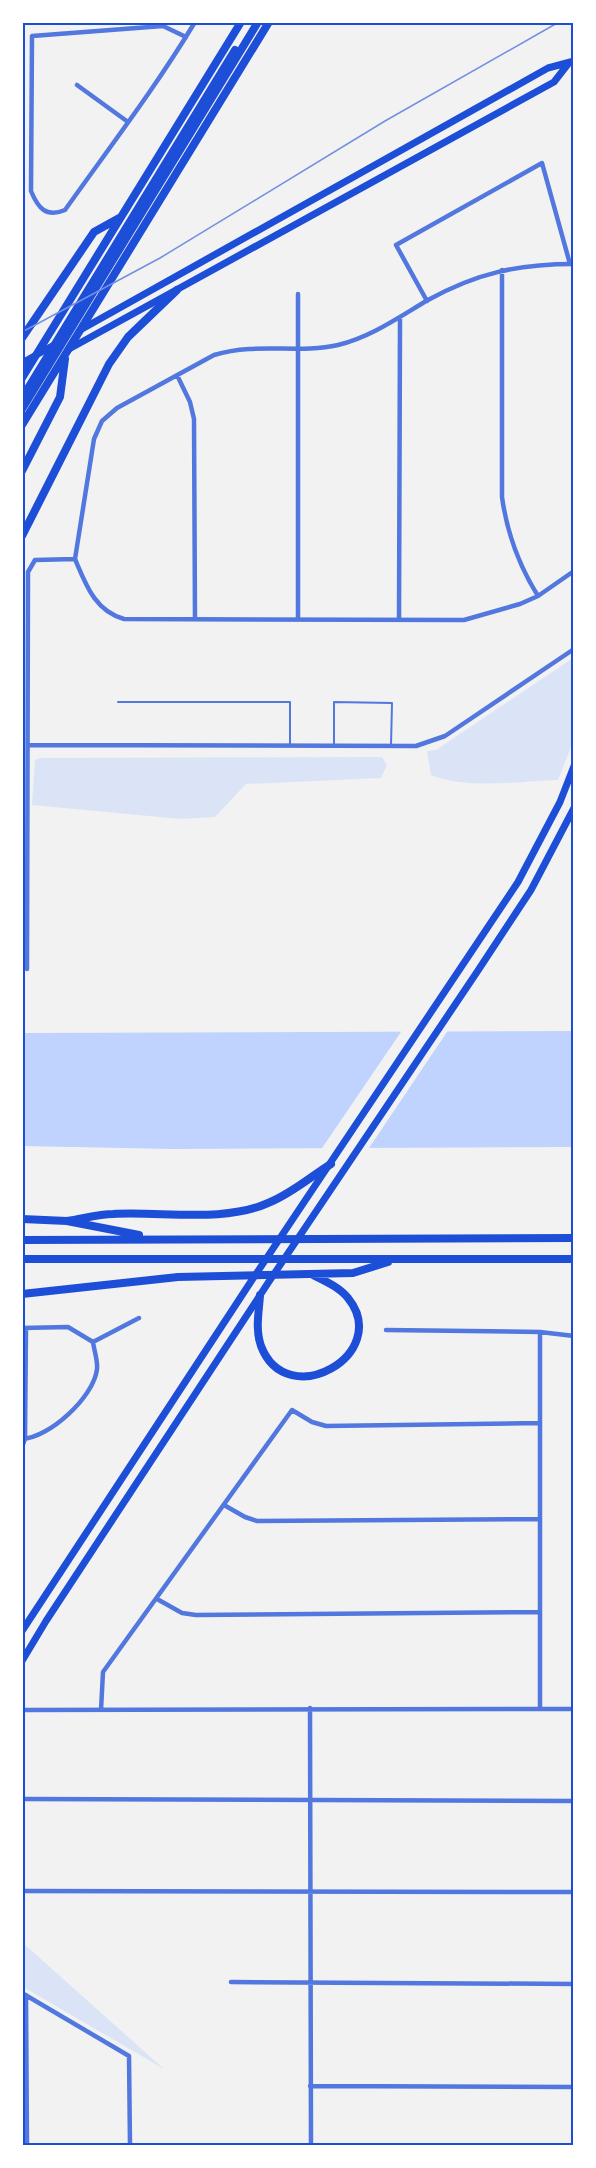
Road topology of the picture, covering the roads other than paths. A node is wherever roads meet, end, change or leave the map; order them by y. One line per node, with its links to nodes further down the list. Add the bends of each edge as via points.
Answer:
1 (195, 22): 6 (street)
2 (241, 22): 10 (highway)
3 (252, 22): 23 (highway)
4 (258, 22): 24 (highway)
5 (269, 22): 19 (highway)
6 (186, 37): 9 (street); 9 (street, via 163,26 32,36 32,191 37,205 55,214 65,210)
7 (571, 62): 13 (main road, via 554,82); 20 (main road, via 548,68)
8 (77, 85): 9 (street)
9 (128, 122)
10 (124, 215): 17 (highway, via 94,232); 22 (highway)
11 (572, 264): 12 (street); 15 (street, via 543,163 396,245)
12 (502, 270): 15 (street); 32 (street, via 502,496 514,550)
13 (177, 290): 22 (main road); 27 (highway, via 135,329 109,364)
14 (298, 294): 18 (street)
15 (427, 301): 16 (street)
16 (400, 319): 18 (street, via 337,345); 35 (street)
17 (22, 338)
18 (298, 347): 21 (street, via 232,350); 34 (street)
19 (66, 352): 25 (highway); 26 (highway, via 60,396)
20 (22, 363)
21 (177, 375): 30 (street, via 117,408 102,421 89,461); 33 (street, via 194,419)
22 (22, 377)
23 (22, 398)
24 (22, 410)
25 (22, 425)
26 (22, 471)
27 (44, 494): 28 (highway); 29 (highway)
28 (22, 536)
29 (22, 544)
30 (75, 559): 33 (street, via 94,598 113,616); 38 (street, via 42,558 30,564)
31 (573, 571): 32 (street)
32 (538, 596): 35 (street, via 464,620)
33 (195, 619): 34 (street)
34 (298, 619): 35 (street)
35 (399, 620)
36 (573, 649): 41 (street, via 445,736 416,746)
37 (118, 702): 39 (lane, via 290,702)
38 (28, 745): 39 (street); 44 (street)
39 (290, 746): 40 (street)
40 (334, 746): 41 (street); 41 (lane, via 334,702 392,703)
41 (391, 746)
42 (573, 766): 45 (main road, via 560,802 518,882)
43 (573, 808): 56 (main road, via 531,890)
44 (27, 969)
45 (331, 1164): 47 (highway, via 268,1204 239,1211 112,1214); 70 (main road)
46 (22, 1219): 47 (highway)
47 (67, 1221): 50 (highway)
48 (22, 1239): 50 (highway)
49 (573, 1239): 50 (highway)
50 (160, 1240)
51 (22, 1259): 52 (highway)
52 (398, 1259): 53 (highway); 54 (highway, via 353,1272)
53 (573, 1259)
54 (313, 1274): 55 (highway, via 178,1277); 56 (highway, via 347,1297 357,1321 354,1346 342,1362 327,1372 299,1376 273,1362 259,1337)
55 (22, 1294)
56 (260, 1295): 71 (main road)
57 (139, 1318): 62 (street)
58 (24, 1328): 62 (street, via 68,1327); 64 (street)
59 (386, 1330): 60 (street)
60 (540, 1332): 61 (street); 63 (street)
61 (573, 1336)
62 (93, 1342): 64 (street, via 97,1369 86,1397 66,1418)
63 (540, 1423): 66 (street, via 326,1426 292,1410); 67 (street)
64 (24, 1439): 65 (street)
65 (22, 1447)
66 (224, 1505): 67 (street, via 257,1521); 68 (street)
67 (540, 1519): 69 (street)
68 (158, 1599): 69 (street, via 182,1613 196,1615); 76 (street, via 104,1672)
69 (540, 1611): 73 (street)
70 (22, 1631)
71 (22, 1661)
72 (310, 1708): 73 (street); 76 (street); 78 (street)
73 (540, 1709): 74 (street)
74 (573, 1709)
75 (22, 1710): 76 (street)
76 (101, 1710)
77 (22, 1799): 78 (street)
78 (310, 1800): 79 (street); 81 (street)
79 (573, 1801)
80 (22, 1891): 81 (street)
81 (310, 1892): 82 (street); 84 (street)
82 (573, 1892)
83 (231, 1982): 84 (street)
84 (310, 1982): 85 (street); 87 (street)
85 (573, 1984)
86 (24, 1994): 89 (street); 90 (street, via 129,2056)
87 (310, 2086): 88 (street); 91 (street)
88 (573, 2087)
89 (27, 2145)
90 (130, 2145)
91 (311, 2145)

